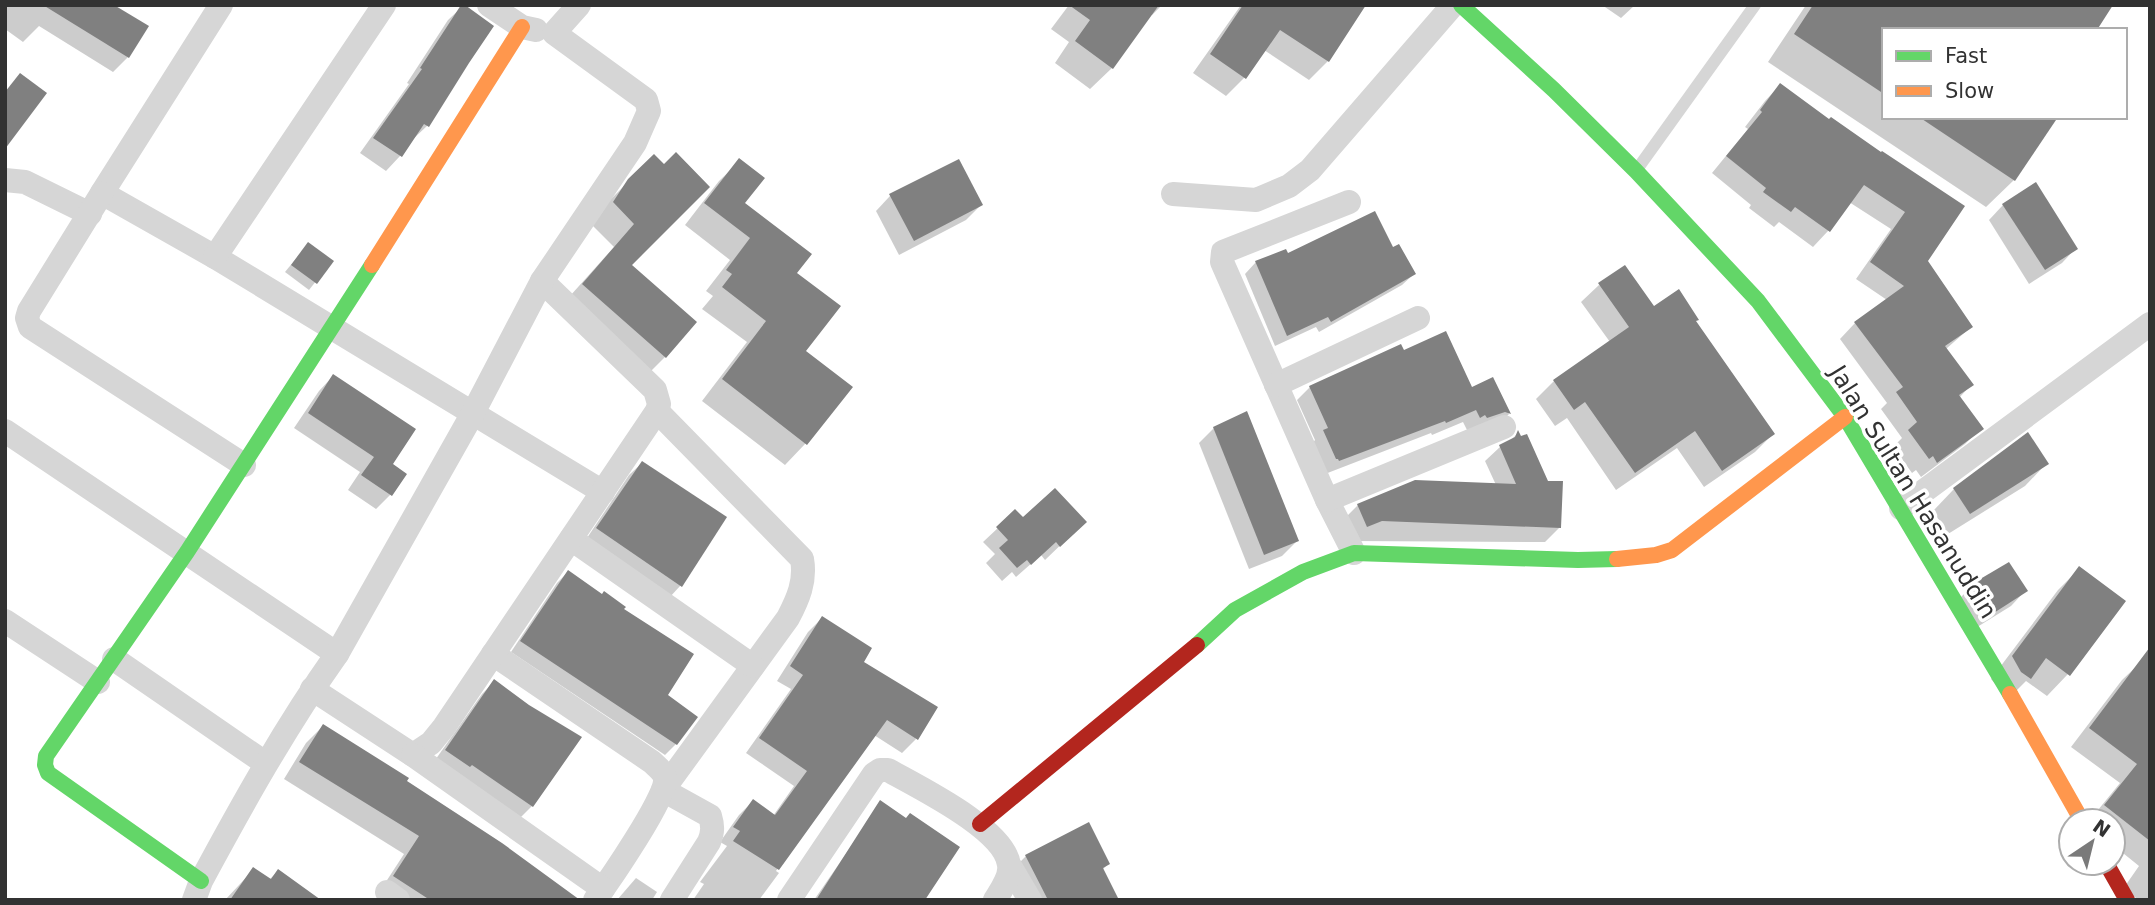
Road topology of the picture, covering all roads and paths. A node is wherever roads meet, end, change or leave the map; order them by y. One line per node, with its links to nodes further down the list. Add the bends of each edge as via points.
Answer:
1 (221, 5): 14 (street)
2 (384, 5): 15 (street)
3 (489, 5): 8 (street)
4 (579, 5): 9 (street)
5 (1453, 5): 12 (street, via 1310,170 1289,186 1256,200)
6 (1461, 5): 10 (street, Jalan Sultan Hasanuddin)
7 (1755, 5): 10 (lane)
8 (522, 27): 9 (street); 19 (street)
9 (554, 33): 16 (street, via 646,100 649,111 635,143)
10 (1636, 171): 23 (street, Jalan Sultan Hasanuddin, via 1758,301)
11 (5, 180): 14 (street)
12 (1173, 194)
13 (1349, 202): 20 (street, via 1223,251 1222,262)
14 (96, 203): 15 (street); 26 (street, via 29,311 30,327)
15 (215, 257): 19 (street)
16 (542, 281): 21 (street, via 655,390); 22 (street)
17 (1418, 318): 20 (street)
18 (2150, 324): 29 (street)
19 (332, 329): 22 (street); 26 (street)
20 (1276, 385): 28 (street)
21 (657, 411): 27 (street); 37 (street, via 802,559 803,582 797,600)
22 (473, 412): 27 (street); 34 (street)
23 (1845, 417): 29 (street, Jalan Sultan Hasanuddin); 32 (street, via 1672,550 1656,555 1578,560)
24 (1504, 427): 28 (street)
25 (5, 431): 31 (street)
26 (244, 464): 31 (street)
27 (603, 492): 30 (street)
28 (1326, 500): 32 (street)
29 (1901, 508): 43 (street, Jalan Sultan Hasanuddin)
30 (571, 539): 35 (street); 37 (street)
31 (187, 552): 34 (street); 36 (street)
32 (1354, 553): 44 (street, via 1303,572 1236,610)
33 (5, 621): 38 (street)
34 (337, 654): 39 (street)
35 (493, 654): 40 (street, via 444,727); 42 (street, via 652,762 664,774)
36 (114, 659): 38 (street); 41 (street)
37 (753, 666): 42 (street)
38 (97, 682): 47 (street, via 46,756 48,773)
39 (312, 689): 40 (street); 41 (street)
40 (413, 755): 48 (street)
41 (265, 763): 47 (street)
42 (663, 790): 48 (street); 49 (street, via 710,816 713,825 709,842)
43 (2074, 807)
44 (980, 824): 45 (street, via 1003,850); 50 (street, via 888,770 880,770)
45 (1010, 866): 51 (street); 52 (street)
46 (2114, 877): 53 (street)
47 (197, 890)
48 (599, 894)
49 (672, 900)
50 (789, 900)
51 (995, 900)
52 (1030, 900)
53 (2127, 900)

